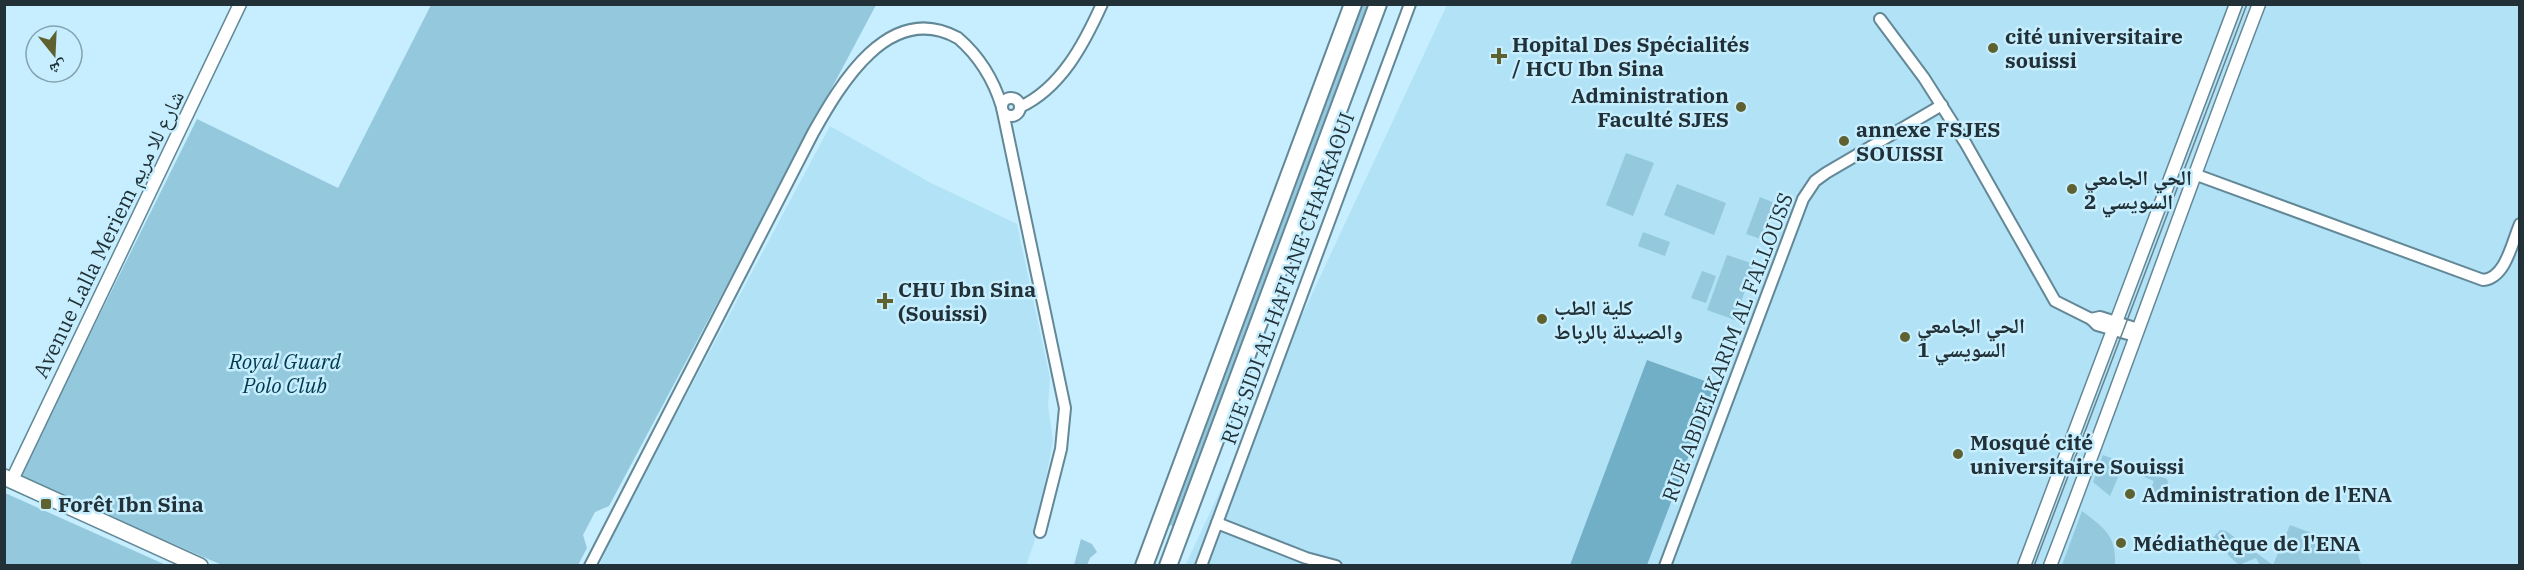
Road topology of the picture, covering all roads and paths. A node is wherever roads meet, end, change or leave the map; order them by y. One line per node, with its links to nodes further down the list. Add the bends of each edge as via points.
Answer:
1 (240, 4): 15 (street, Avenue Lalla Meriem شارع للا مريم)
2 (1102, 4): 10 (street, via 1078,51 1044,89)
3 (1353, 4): 20 (main road)
4 (1378, 4): 21 (main road)
5 (1410, 4): 16 (street, RUE SIDI AL HAFIANE CHARKAOUI)
6 (2236, 4): 13 (street)
7 (2259, 4): 11 (street)
8 (1880, 19): 9 (street)
9 (1942, 105): 13 (street, via 2053,297 2062,306 2091,319 2100,317); 24 (street, RUE ABDELKARIM AL FALLOUSS, via 1826,173 1803,199)
10 (1011, 106): 17 (street, via 1009,140 1065,408 1061,448); 19 (street, via 975,54 932,25 911,24 893,29 872,44 839,87 780,196)
11 (2194, 174): 12 (street, via 2483,280 2500,272); 14 (street)
12 (2520, 224)
13 (2115, 326): 14 (street); 25 (street)
14 (2136, 333): 26 (street)
15 (8, 479): 18 (main road)
16 (1217, 523): 22 (street, RUE SIDI AL HAFIANE CHARKAOUI); 23 (street)
17 (1040, 532)
18 (200, 566)
19 (590, 566)
20 (1144, 566)
21 (1168, 566)
22 (1201, 566)
23 (1336, 566)
24 (1665, 566)
25 (2024, 566)
26 (2050, 566)

